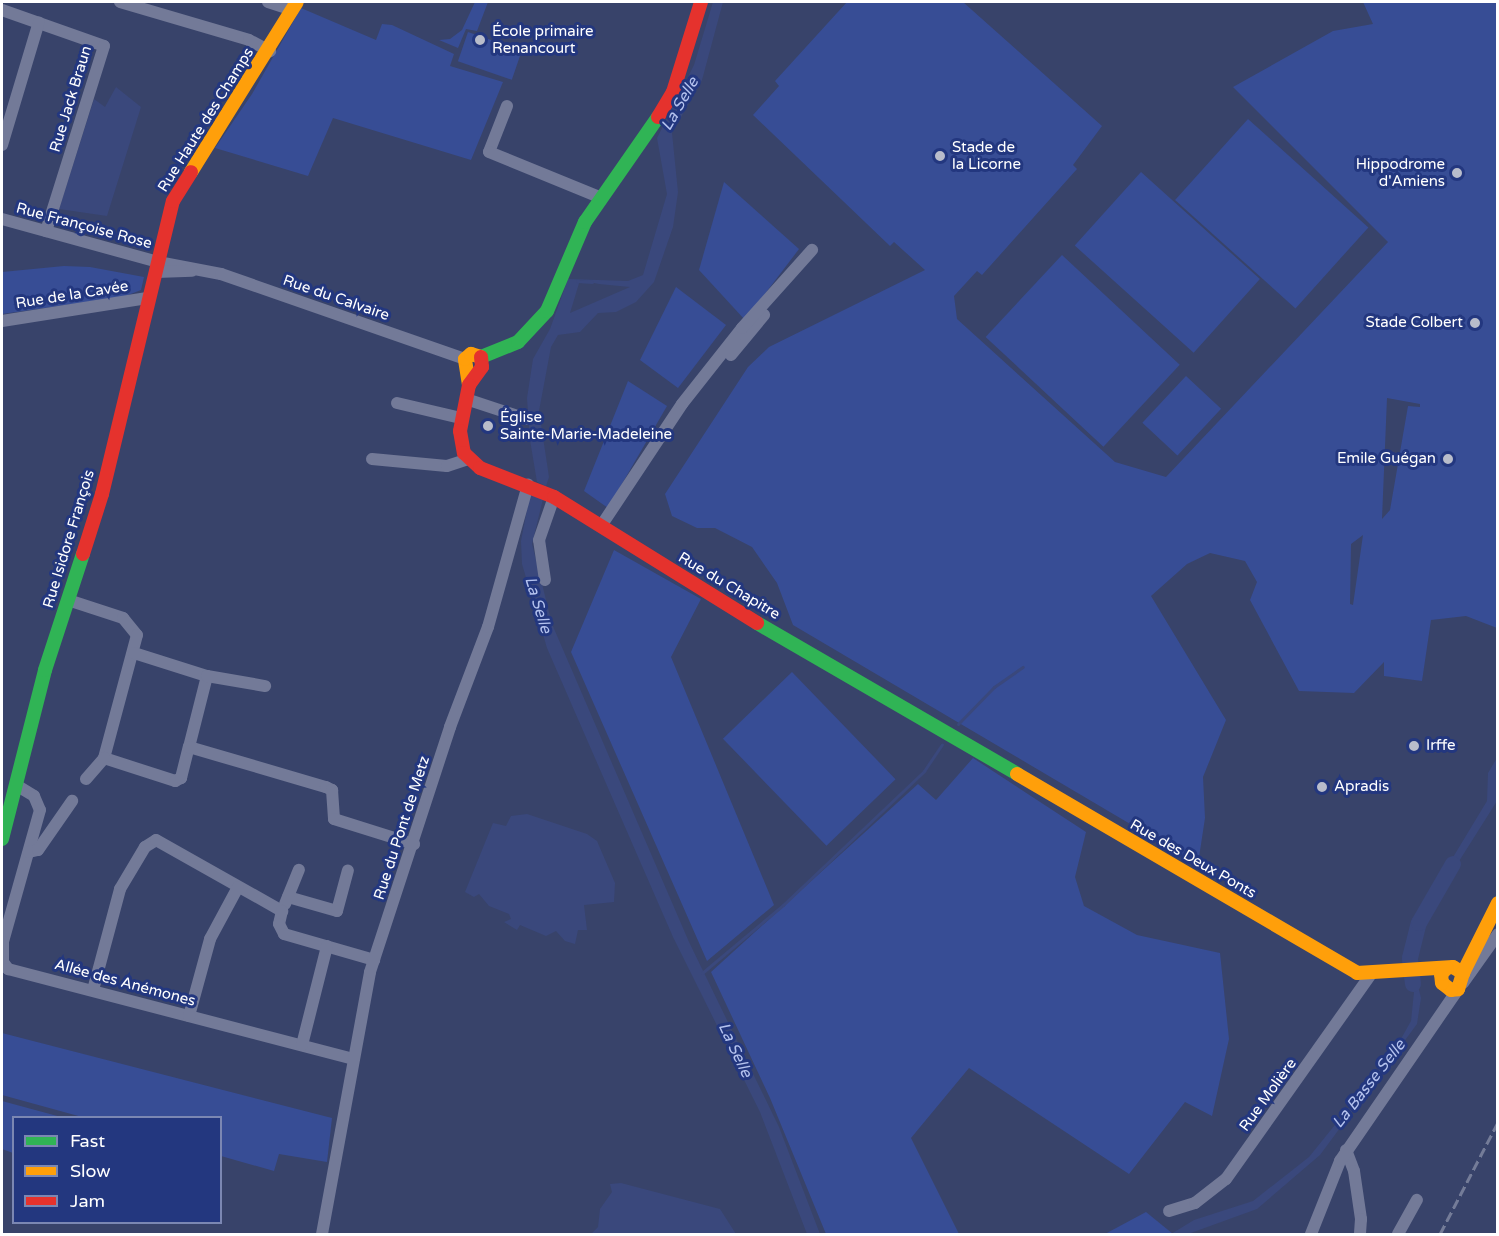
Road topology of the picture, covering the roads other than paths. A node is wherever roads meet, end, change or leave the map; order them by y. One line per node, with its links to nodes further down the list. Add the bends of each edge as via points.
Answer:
1 (120, 2): 7 (street, via 249,40)
2 (268, 2): 4 (street)
3 (701, 2): 10 (street, via 673,92 643,144)
4 (295, 6): 7 (street, Rue Haute des Champs)
5 (2, 9): 6 (street, Rue Jack Braun)
6 (39, 22): 9 (street); 12 (street, Rue Jack Braun, via 104,45)
7 (270, 51): 14 (street, Rue Haute des Champs, via 173,201)
8 (507, 106): 10 (street, via 489,152)
9 (2, 145)
10 (602, 198): 17 (street, via 585,222 539,323 518,342)
11 (2, 219): 12 (street, Rue Françoise Rose)
12 (46, 231): 14 (street, Rue Françoise Rose)
13 (811, 251): 25 (street, via 742,328 682,404)
14 (157, 267): 15 (street, Rue Isidore François); 17 (street, Rue du Calvaire, via 221,274)
15 (147, 298): 16 (street, Rue de la Cavée); 27 (street, Rue Isidore François, via 102,494)
16 (2, 321)
17 (472, 364): 18 (street)
18 (468, 392): 20 (street); 21 (street)
19 (397, 403): 20 (street)
20 (461, 418): 23 (street, via 462,447)
21 (527, 419)
22 (372, 459): 23 (street, via 447,466)
23 (469, 459): 24 (street, Rue du Chapitre, via 485,470)
24 (540, 490): 25 (street, Rue du Chapitre); 26 (street, via 539,540); 38 (street, Rue du Pont de Metz, via 450,727)
25 (605, 528): 31 (street, Rue du Chapitre)
26 (545, 580)
27 (68, 600): 28 (street, via 123,618 132,625 137,635); 35 (street, Rue Isidore François)
28 (134, 653): 29 (street); 33 (street)
29 (207, 676): 30 (street); 32 (street)
30 (265, 686)
31 (952, 738): 51 (street, Rue des Deux Ponts, via 1350,968)
32 (189, 747): 33 (street, via 181,778 175,781); 38 (street, via 326,787 332,790 334,819)
33 (104, 758): 34 (street)
34 (86, 779)
35 (16, 785): 37 (street, Rue Isidore François); 39 (street, Allée des Anémones, via 34,796 40,810)
36 (72, 801): 39 (street, via 38,850)
37 (2, 839)
38 (414, 844): 50 (street, Rue du Pont de Metz)
39 (29, 852): 53 (street, Allée des Anémones, via 3,942 3,962 8,969)
40 (299, 870): 43 (street)
41 (348, 870): 43 (street, via 337,911)
42 (238, 887): 45 (street); 53 (street, via 156,840 150,842 120,889); 54 (street, via 210,939)
43 (288, 897): 45 (street)
44 (1497, 903): 49 (street)
45 (282, 911): 47 (street, via 279,924 284,934)
46 (1497, 934): 48 (street)
47 (327, 946): 50 (street); 55 (street)
48 (1486, 950): 49 (street); 52 (street)
49 (1471, 959): 52 (street)
50 (374, 960): 56 (street, Rue du Pont de Metz)
51 (1371, 974): 52 (street, Rue des Deux Ponts, via 1424,970); 59 (street, Rue Molière, via 1226,1179 1195,1203)
52 (1453, 978): 57 (street, via 1438,1016)
53 (93, 990): 54 (street, Allée des Anémones)
54 (189, 1016): 55 (street, Allée des Anémones)
55 (302, 1046): 56 (street, Allée des Anémones)
56 (353, 1059): 60 (street, Rue du Pont de Metz)
57 (1346, 1150): 61 (street); 62 (street, via 1354,1171 1361,1219)
58 (1417, 1200): 63 (street)
59 (1169, 1211)
60 (322, 1234)
61 (1311, 1234)
62 (1359, 1234)
63 (1398, 1234)

